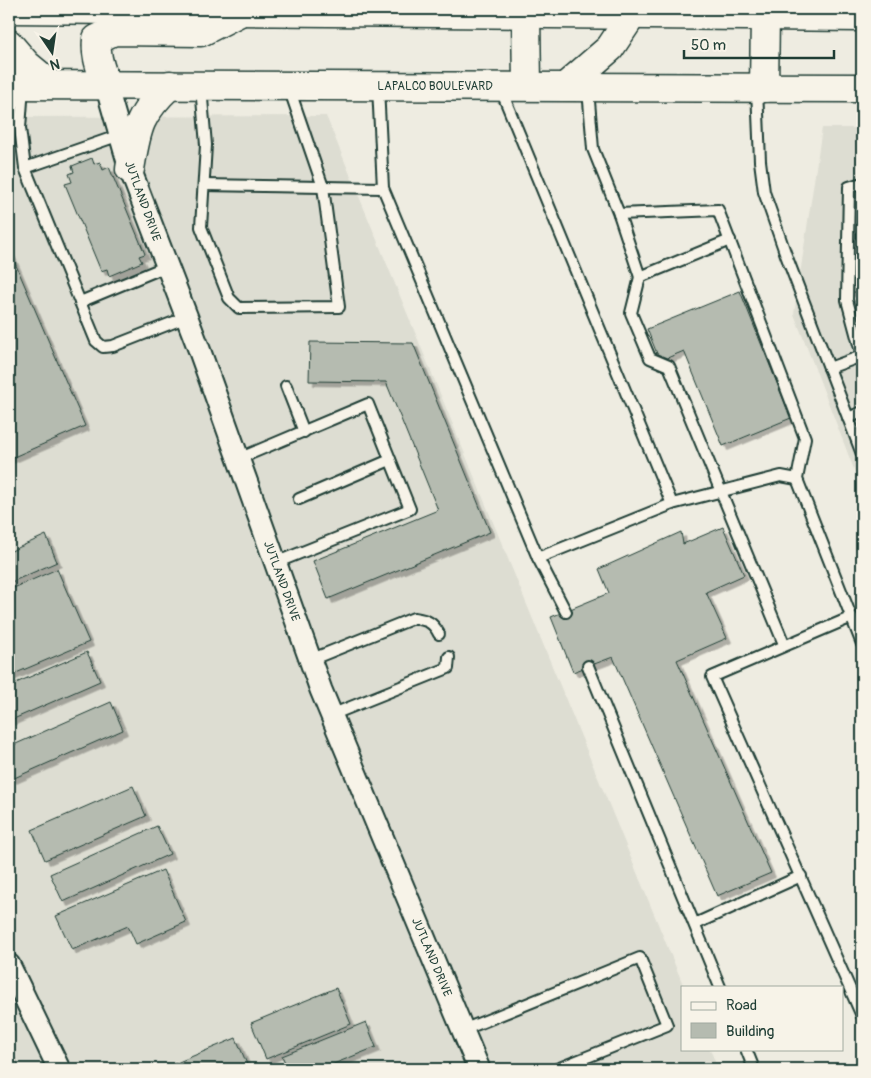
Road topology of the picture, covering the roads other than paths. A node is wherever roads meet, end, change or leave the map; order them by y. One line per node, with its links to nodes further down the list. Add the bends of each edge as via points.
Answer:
1 (9, 9): 2 (main road)
2 (241, 10): 3 (main road); 13 (main road, via 201,32 114,31 105,34 98,39 96,48)
3 (293, 10): 4 (main road)
4 (366, 11): 5 (main road)
5 (461, 11): 6 (main road)
6 (518, 12): 7 (main road); 19 (main road)
7 (620, 13): 8 (main road); 20 (main road, via 610,48)
8 (765, 16): 9 (main road); 21 (main road)
9 (862, 17)
10 (9, 44): 12 (main road)
11 (16, 84): 12 (main road, LAPALCO BOULEVARD); 24 (lane)
12 (50, 84): 13 (main road, LAPALCO BOULEVARD)
13 (106, 85): 14 (main road, LAPALCO BOULEVARD); 23 (street, JUTLAND DRIVE)
14 (170, 85): 15 (main road, LAPALCO BOULEVARD); 25 (main road, via 150,104 139,122)
15 (201, 86): 16 (main road, LAPALCO BOULEVARD); 27 (lane, via 206,145)
16 (288, 86): 17 (main road, LAPALCO BOULEVARD); 28 (lane)
17 (378, 86): 18 (main road, LAPALCO BOULEVARD); 29 (lane)
18 (500, 86): 19 (main road, LAPALCO BOULEVARD); 48 (lane)
19 (527, 86): 20 (main road, LAPALCO BOULEVARD)
20 (577, 87): 21 (main road, LAPALCO BOULEVARD); 30 (lane, via 593,149)
21 (760, 88): 22 (main road, LAPALCO BOULEVARD); 37 (lane, via 760,161 764,192)
22 (862, 88)
23 (120, 134): 24 (lane); 25 (street, JUTLAND DRIVE)
24 (25, 168): 34 (lane)
25 (130, 169): 32 (street, JUTLAND DRIVE)
26 (862, 183): 36 (lane, via 849,187 847,300)
27 (204, 185): 28 (lane); 28 (lane, via 202,227 229,298 239,308 338,307)
28 (323, 187): 29 (lane)
29 (383, 188): 49 (lane)
30 (619, 214): 31 (lane, via 718,210); 33 (lane)
31 (730, 240): 33 (lane); 45 (lane, via 805,438)
32 (168, 266): 34 (lane); 35 (street, JUTLAND DRIVE)
33 (640, 277): 46 (lane, via 631,313 650,358 668,366)
34 (80, 302): 35 (lane, via 96,341 103,346 112,346)
35 (187, 317): 43 (street, JUTLAND DRIVE)
36 (862, 356): 37 (lane)
37 (829, 368): 40 (lane)
38 (286, 386): 41 (lane)
39 (862, 412): 40 (lane)
40 (848, 418): 42 (lane)
41 (304, 432): 43 (lane); 44 (lane, via 368,404)
42 (862, 454)
43 (238, 459): 50 (street, JUTLAND DRIVE)
44 (390, 460): 47 (lane); 50 (lane, via 410,509)
45 (797, 478): 46 (lane, via 781,476); 52 (lane)
46 (720, 492): 48 (lane); 54 (lane)
47 (299, 499)
48 (672, 504): 49 (lane)
49 (538, 558): 51 (lane)
50 (275, 563): 57 (street, JUTLAND DRIVE)
51 (566, 612)
52 (852, 617): 54 (lane); 55 (lane)
53 (440, 634): 57 (lane, via 434,624 414,618)
54 (784, 644): 60 (lane, via 712,677)
55 (862, 644)
56 (449, 656): 59 (lane, via 448,668)
57 (310, 660): 59 (street, JUTLAND DRIVE)
58 (588, 666): 61 (lane)
59 (331, 715): 65 (street, JUTLAND DRIVE)
60 (801, 876): 61 (lane); 64 (lane)
61 (695, 924): 63 (lane)
62 (9, 965): 67 (street)
63 (720, 986)
64 (862, 1016)
65 (463, 1030): 68 (street, JUTLAND DRIVE); 69 (lane, via 640,958 668,1025)
66 (746, 1050): 70 (lane)
67 (59, 1069)
68 (479, 1069)
69 (557, 1069)
70 (754, 1069)

